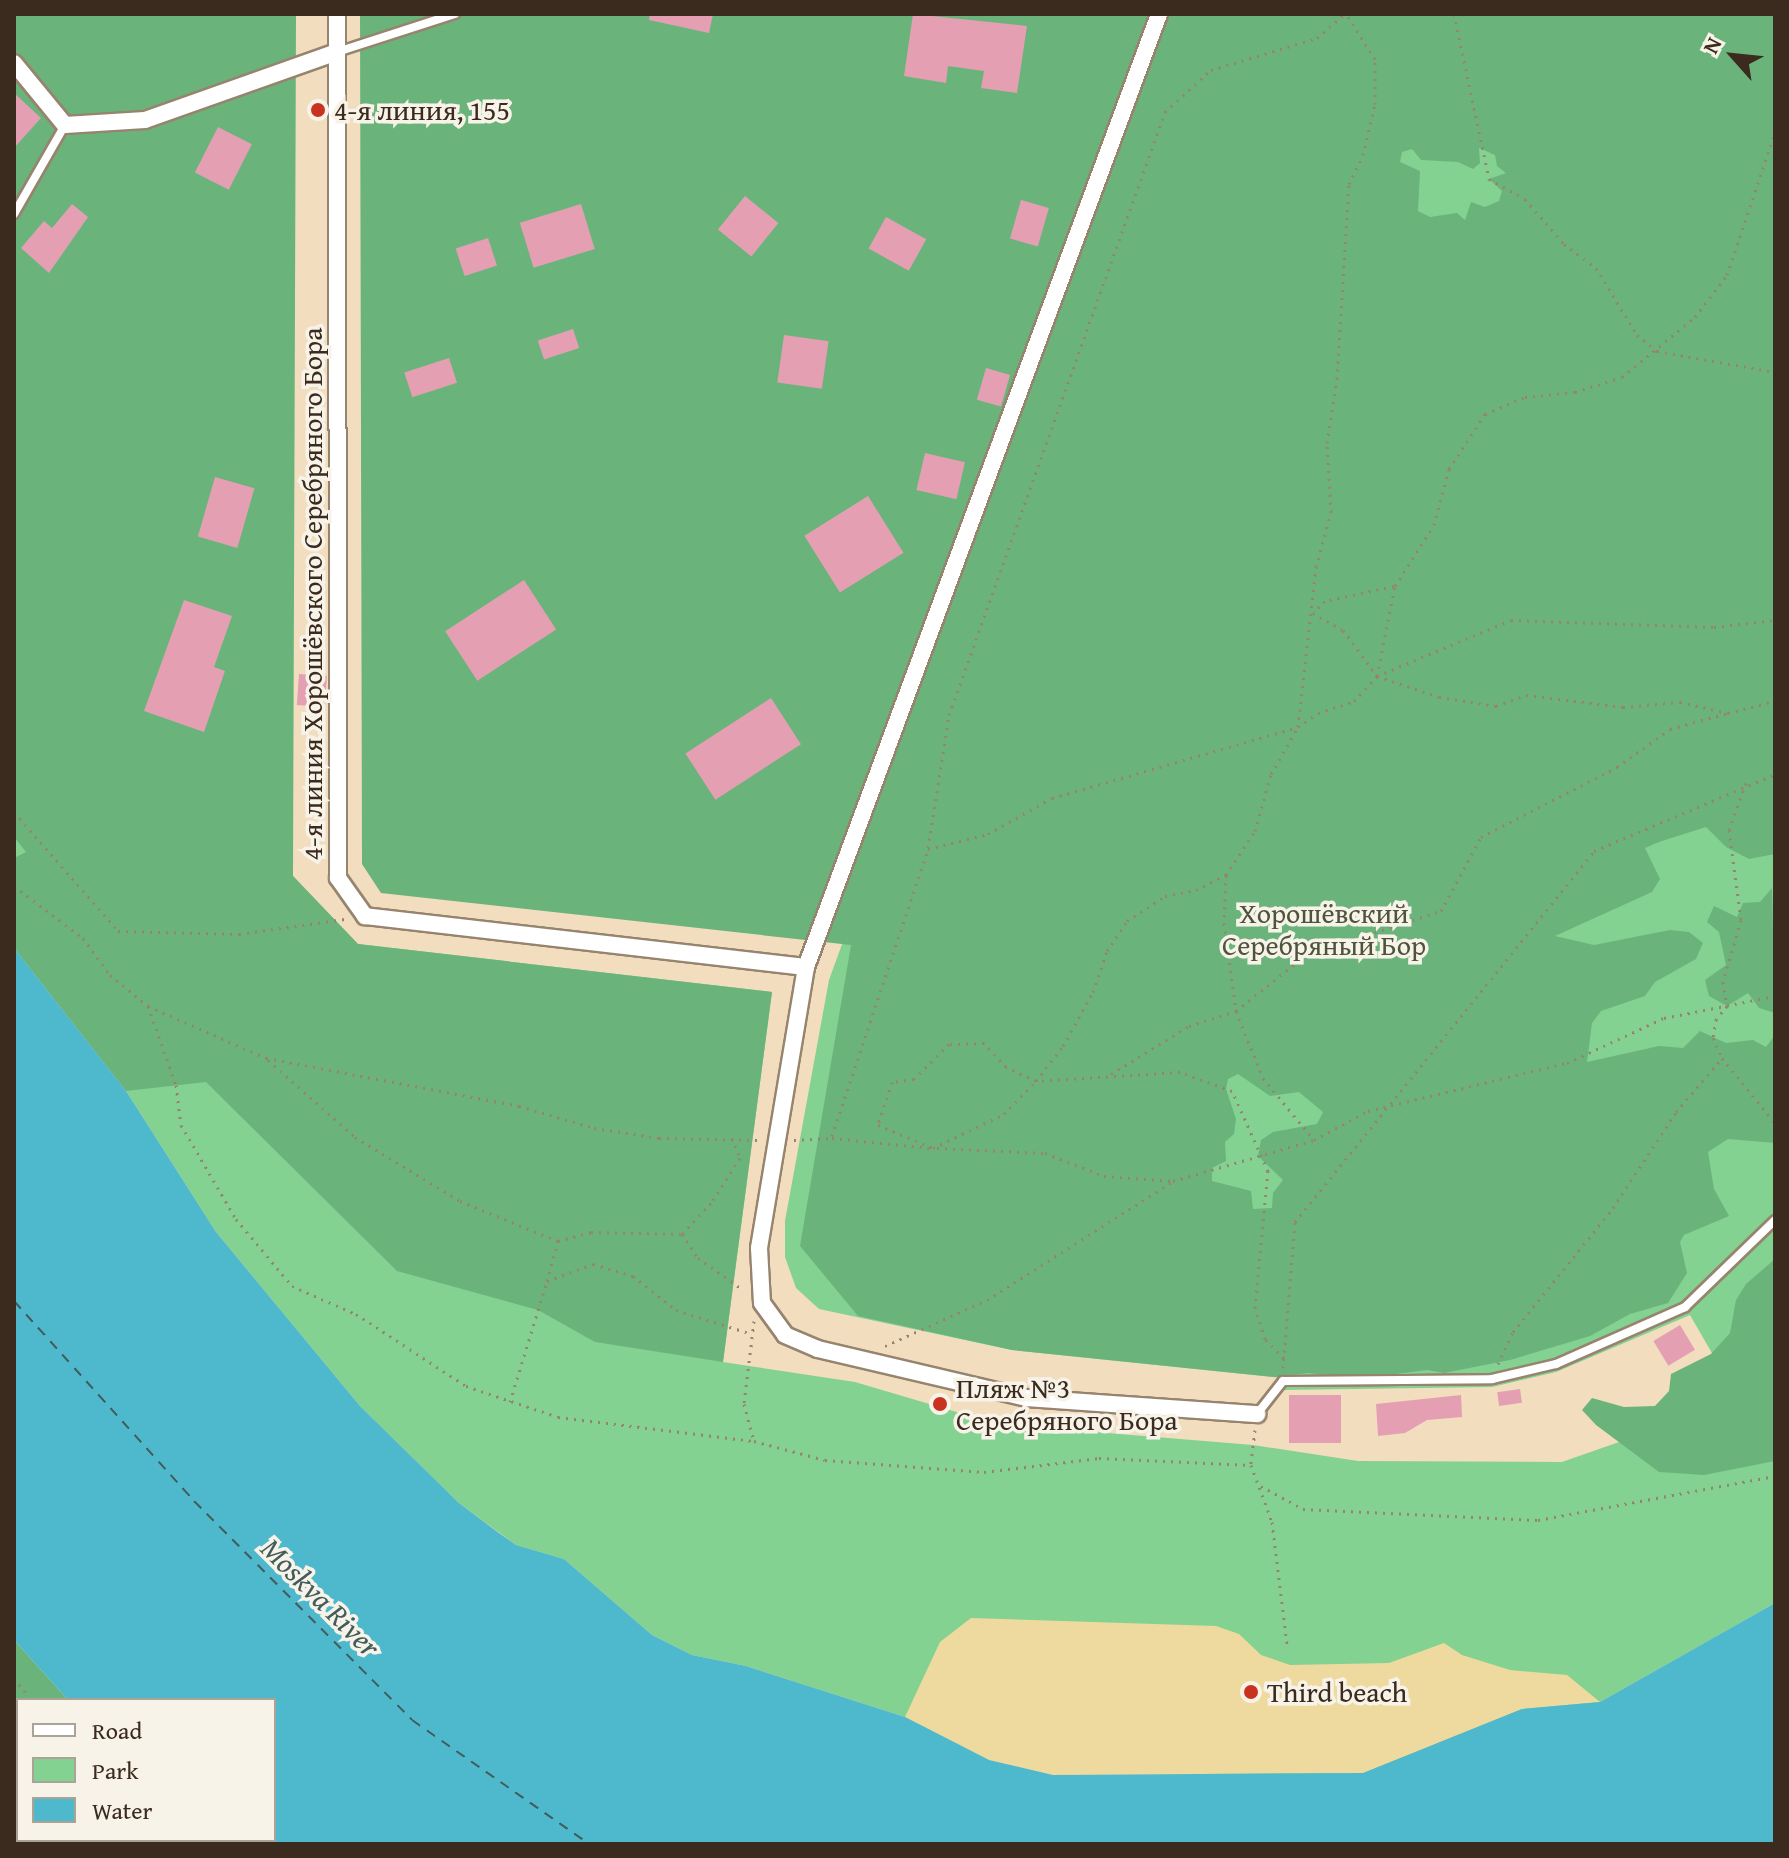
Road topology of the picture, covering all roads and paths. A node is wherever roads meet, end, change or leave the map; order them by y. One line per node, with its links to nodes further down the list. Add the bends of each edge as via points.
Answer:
1 (337, 14): 6 (street, 4-я линия Хорошёвского Серебряного Бора)
2 (455, 14): 6 (lane)
3 (1159, 14): 27 (street)
4 (1345, 14): 14 (path, via 1375,59 1375,104 1363,155 1349,184 1337,379 1327,443 1331,512 1316,567); 23 (path, via 1317,38 1211,70 1165,112 949,715)
5 (1454, 14): 11 (path, via 1489,179 1525,199 1564,244 1596,268 1637,335)
6 (337, 52): 8 (street, via 145,120); 26 (street, 4-я линия Хорошёвского Серебряного Бора, via 338,878)
7 (14, 63): 8 (street)
8 (65, 125): 10 (lane)
9 (1775, 132): 11 (path, via 1727,275 1695,317)
10 (14, 214)
11 (1657, 351): 12 (path); 13 (path, via 1622,377 1575,392 1525,397 1485,414 1449,469 1434,525)
12 (1775, 372)
13 (1395, 586): 14 (path, via 1325,601); 16 (path)
14 (1313, 613): 16 (path, via 1343,630); 19 (path)
15 (1775, 620): 16 (path, via 1714,627 1511,620)
16 (1377, 676): 18 (path, via 1439,697 1496,706 1526,695 1623,707 1680,702); 19 (path, via 1354,701 1318,713)
17 (1775, 701): 18 (path)
18 (1728, 713): 31 (path, via 1670,729 1617,767 1481,837 1441,911 1306,955)
19 (1298, 727): 23 (path, via 1052,798 988,834); 24 (path, via 1271,774 1255,831)
20 (1775, 774): 21 (path)
21 (1746, 783): 30 (path, via 1729,830 1743,903 1723,982); 36 (path, via 1594,851)
22 (14, 812): 26 (path, via 118,931 239,934)
23 (928, 849): 39 (path)
24 (1226, 875): 31 (path, via 1224,923); 35 (path, via 1165,896 1127,921 1107,951 1093,992 1063,1046)
25 (14, 886): 29 (path, via 83,938 110,975)
26 (365, 916): 27 (street)
27 (806, 967): 41 (street)
28 (1775, 996): 30 (path)
29 (148, 1006): 32 (path); 55 (path, via 176,1085 181,1125 236,1219 292,1286 356,1314 466,1386)
30 (1727, 1006): 33 (path, via 1716,1019 1713,1038); 36 (path, via 1664,1018 1567,1063)
31 (1236, 1011): 34 (path, via 1189,1026); 40 (path, via 1263,1078)
32 (266, 1058): 38 (path, via 519,1106 594,1128 659,1138); 47 (path, via 355,1137 460,1201)
33 (1722, 1058): 37 (path); 54 (path, via 1676,1112 1613,1208 1513,1332)
34 (1111, 1074): 35 (path); 43 (path, via 1180,1072 1232,1091)
35 (1036, 1081): 42 (path, via 1004,1114); 42 (path, via 1006,1067 984,1043 949,1044 914,1079 892,1082 878,1125)
36 (1386, 1107): 40 (path); 51 (path, via 1295,1222)
37 (1775, 1120)
38 (732, 1138): 41 (path); 46 (path, via 740,1158 711,1203)
39 (832, 1138): 41 (path); 42 (path)
40 (1314, 1140): 43 (path)
41 (779, 1142): 49 (street, via 759,1248)
42 (933, 1148): 44 (path, via 1045,1153 1104,1176)
43 (1260, 1156): 44 (path); 51 (path, via 1268,1191 1255,1308 1265,1339)
44 (1173, 1181): 52 (path, via 987,1300)
45 (1775, 1220): 54 (lane, via 1685,1307 1556,1364)
46 (682, 1234): 47 (path, via 591,1232); 49 (path, via 698,1258)
47 (558, 1241): 48 (path)
48 (547, 1281): 50 (path, via 593,1264 633,1276 676,1310); 55 (path)
49 (762, 1303): 50 (path); 52 (street, via 785,1335)
50 (749, 1333): 57 (path, via 744,1404)
51 (1284, 1358): 53 (path)
52 (856, 1359): 56 (street, via 1027,1398)
53 (1283, 1378)
54 (1492, 1379): 56 (lane, via 1283,1381)
55 (510, 1402): 57 (path, via 558,1417)
56 (1257, 1414): 58 (path)
57 (754, 1441): 58 (path, via 825,1460 984,1472 1099,1458)
58 (1251, 1465): 60 (path)
59 (1775, 1476): 60 (path, via 1538,1520 1303,1509)
60 (1261, 1486): 61 (path, via 1272,1522)
61 (1287, 1644)
62 (14, 1678): 63 (path)
63 (28, 1695)

